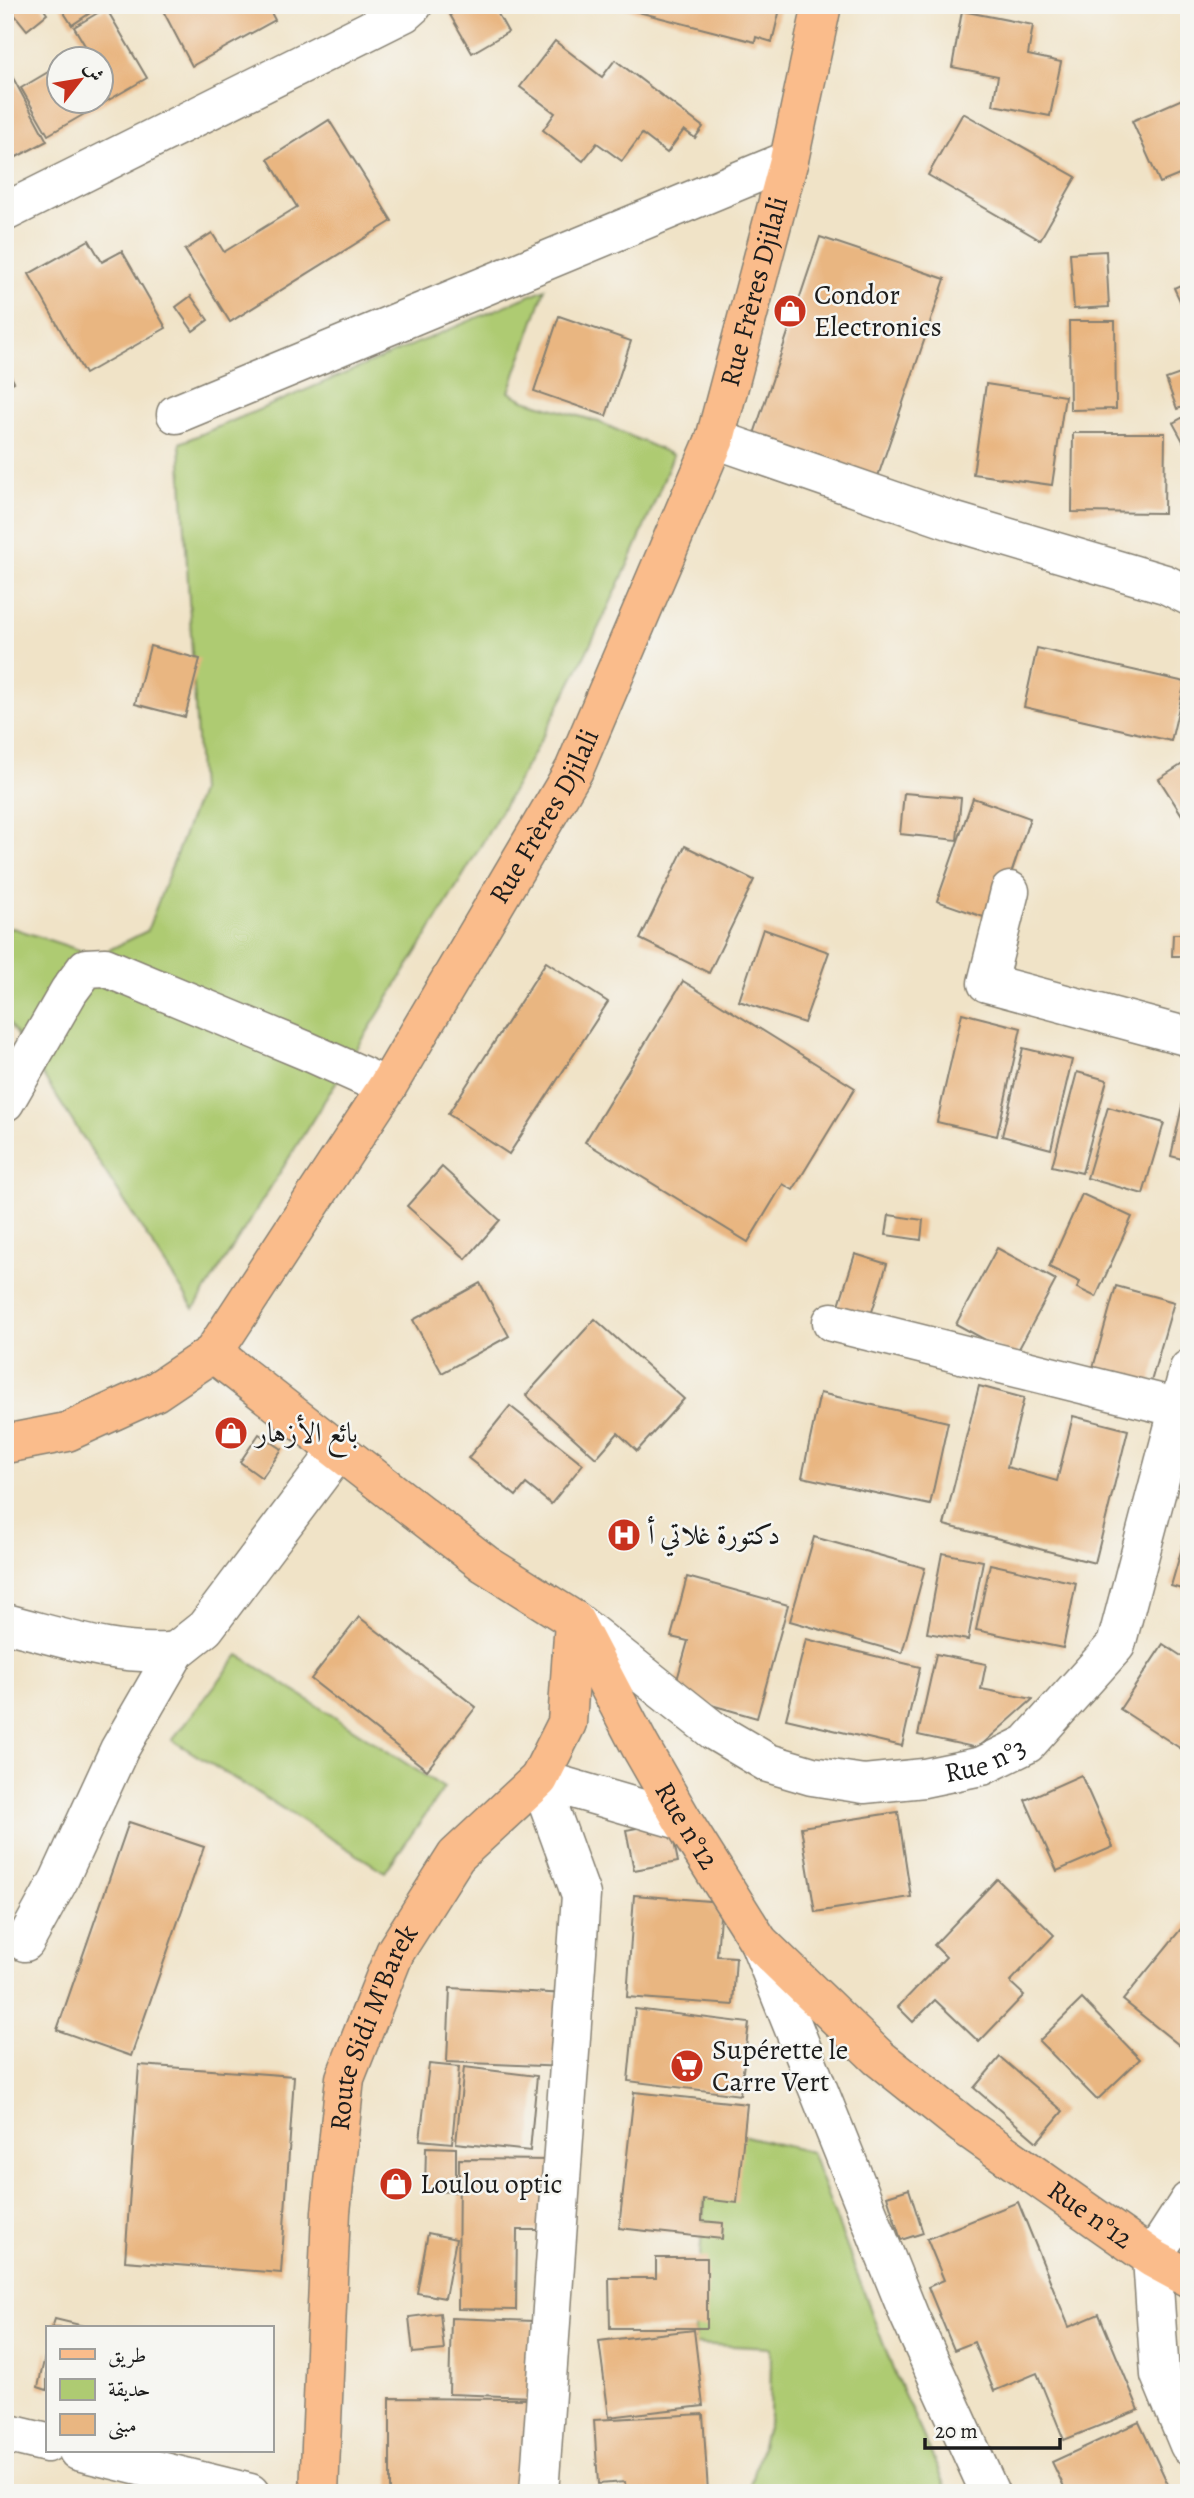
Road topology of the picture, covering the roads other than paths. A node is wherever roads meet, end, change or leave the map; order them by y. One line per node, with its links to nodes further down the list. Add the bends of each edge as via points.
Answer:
1 (413, 5): 4 (street)
2 (822, 5): 3 (main road, Rue Frères Djilali)
3 (789, 160): 5 (street); 6 (main road, Rue Frères Djilali)
4 (5, 212)
5 (176, 414)
6 (715, 439): 7 (street, via 952,521 1165,584); 10 (main road, Rue Frères Djilali, via 574,770)
7 (1189, 596)
8 (1010, 891): 9 (street, via 987,983)
9 (1189, 1037)
10 (387, 1087): 11 (street, via 104,967 86,968 80,976); 13 (main road, Rue Frères Djilali)
11 (5, 1102)
12 (832, 1322): 15 (street)
13 (213, 1353): 16 (main road, Rue Frères Djilali, via 155,1392 67,1432); 17 (main road)
14 (1189, 1369): 15 (street, Rue n°3)
15 (1179, 1408): 18 (street, Rue n°3, via 1116,1645 1027,1744 982,1766 864,1784 768,1763 714,1731)
16 (5, 1444)
17 (339, 1450): 18 (main road, via 485,1564); 20 (street, via 205,1628)
18 (575, 1620): 21 (main road, Route Sidi M'Barek, via 567,1723); 22 (main road, Rue n°12)
19 (5, 1623): 20 (street, via 102,1647 150,1654)
20 (176, 1651): 23 (street, via 119,1750)
21 (539, 1779): 22 (street); 33 (main road, Route Sidi M'Barek, via 456,1856 395,1952 345,2078 331,2212); 34 (street, via 581,1895)
22 (683, 1821): 24 (main road, Rue n°12)
23 (25, 1942)
24 (759, 1942): 26 (main road, Rue n°12, via 879,2057 963,2125); 35 (street, via 909,2315)
25 (1189, 2201): 26 (street)
26 (1152, 2258): 27 (main road, Rue n°12); 30 (street, via 1160,2375)
27 (1189, 2278)
28 (5, 2433): 29 (street)
29 (46, 2443)
30 (1189, 2445)
31 (82, 2452): 32 (street)
32 (250, 2493)
33 (319, 2493)
34 (539, 2493)
35 (990, 2493)

